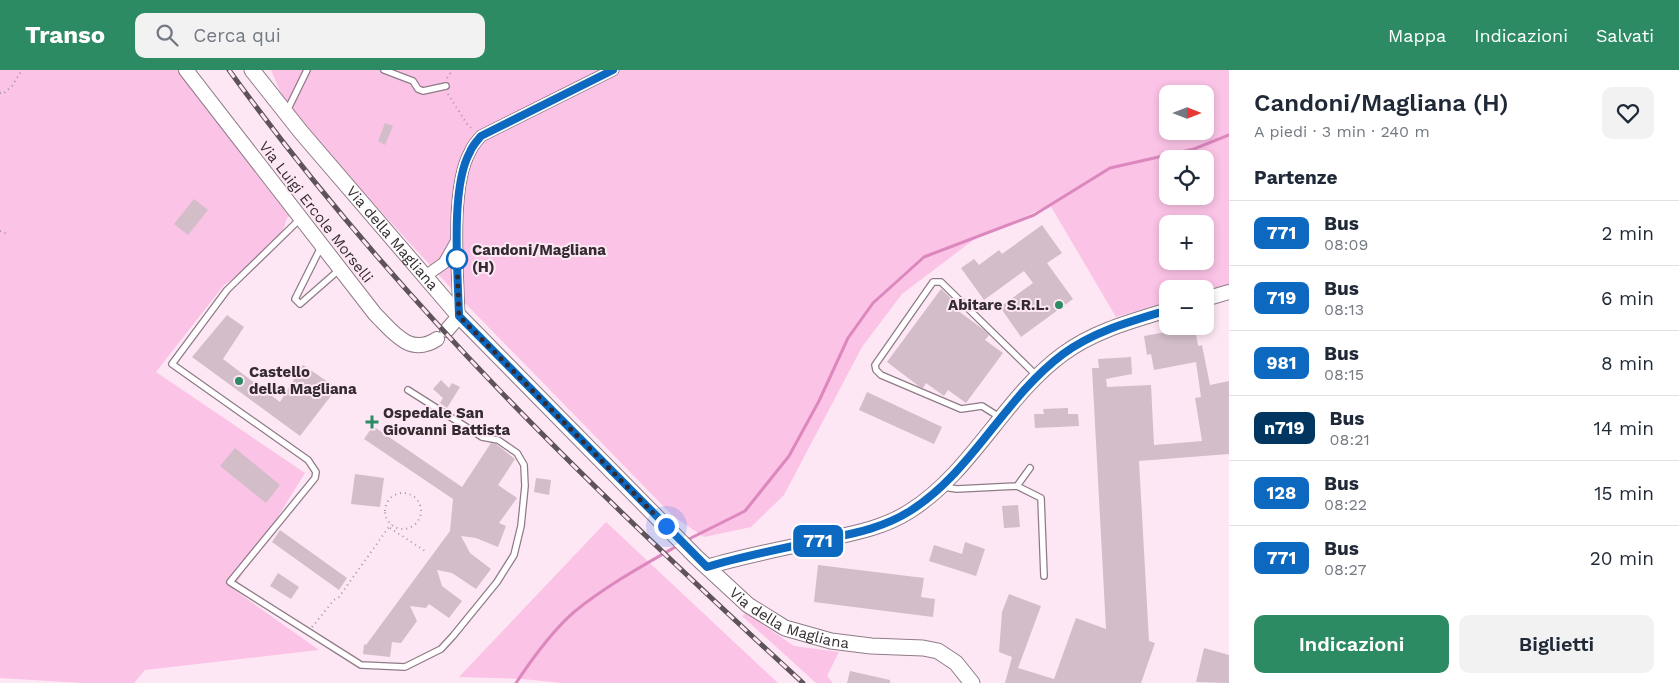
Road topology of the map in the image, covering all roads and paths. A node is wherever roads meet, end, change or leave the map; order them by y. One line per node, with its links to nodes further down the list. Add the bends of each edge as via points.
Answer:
1 (22, 70): 9 (path, via 12,86)
2 (186, 70): 13 (street, Via Luigi Ercole Morselli)
3 (252, 70): 11 (main road, Via della Magliana)
4 (307, 70): 11 (lane)
5 (384, 70): 8 (lane, via 413,81 423,91)
6 (453, 70): 8 (path, via 446,79)
7 (613, 70): 12 (street)
8 (446, 86): 12 (path, via 467,124)
9 (1, 94): 10 (path)
10 (0, 98)
11 (286, 113): 19 (main road, Via della Magliana)
12 (481, 136): 16 (street, via 469,152 461,177)
13 (301, 218): 17 (street, Via Luigi Ercole Morselli); 35 (lane, via 227,290 172,364 314,467 315,478 230,582)
14 (0, 231): 15 (path)
15 (7, 234)
16 (456, 242): 19 (street, via 444,263); 23 (street)
17 (322, 246): 18 (street, Via Luigi Ercole Morselli); 18 (lane, via 295,299 300,304)
18 (340, 269): 23 (street, Via Luigi Ercole Morselli, via 375,314 396,335 417,347 430,344)
19 (424, 277): 23 (main road, Via della Magliana)
20 (1229, 292): 21 (street)
21 (1214, 296)
22 (1159, 313): 24 (street, via 1094,336 1064,354)
23 (459, 316): 33 (main road, Via della Magliana)
24 (1038, 377): 26 (street); 26 (lane, via 941,282 933,282 875,365 876,370 881,375 961,408 982,406)
25 (408, 390): 35 (lane, via 482,437 498,440 517,453 524,465 526,486 514,555 497,582 453,636 440,648 405,667 361,665)
26 (1001, 418): 28 (street)
27 (1030, 468): 29 (lane)
28 (941, 486): 29 (lane, via 957,489); 33 (street, via 911,510 872,529 733,560)
29 (1016, 486): 34 (lane, via 1040,498)
30 (391, 524): 30 (path, via 405,529 418,521 420,506 415,498 401,493 389,501 386,515); 31 (path)
31 (390, 528): 32 (path); 35 (path, via 339,597)
32 (425, 551)
33 (701, 562): 36 (main road, Via della Magliana, via 748,605 786,628 831,641 931,649 956,663)
34 (1044, 576)
35 (308, 632)
36 (972, 683)

